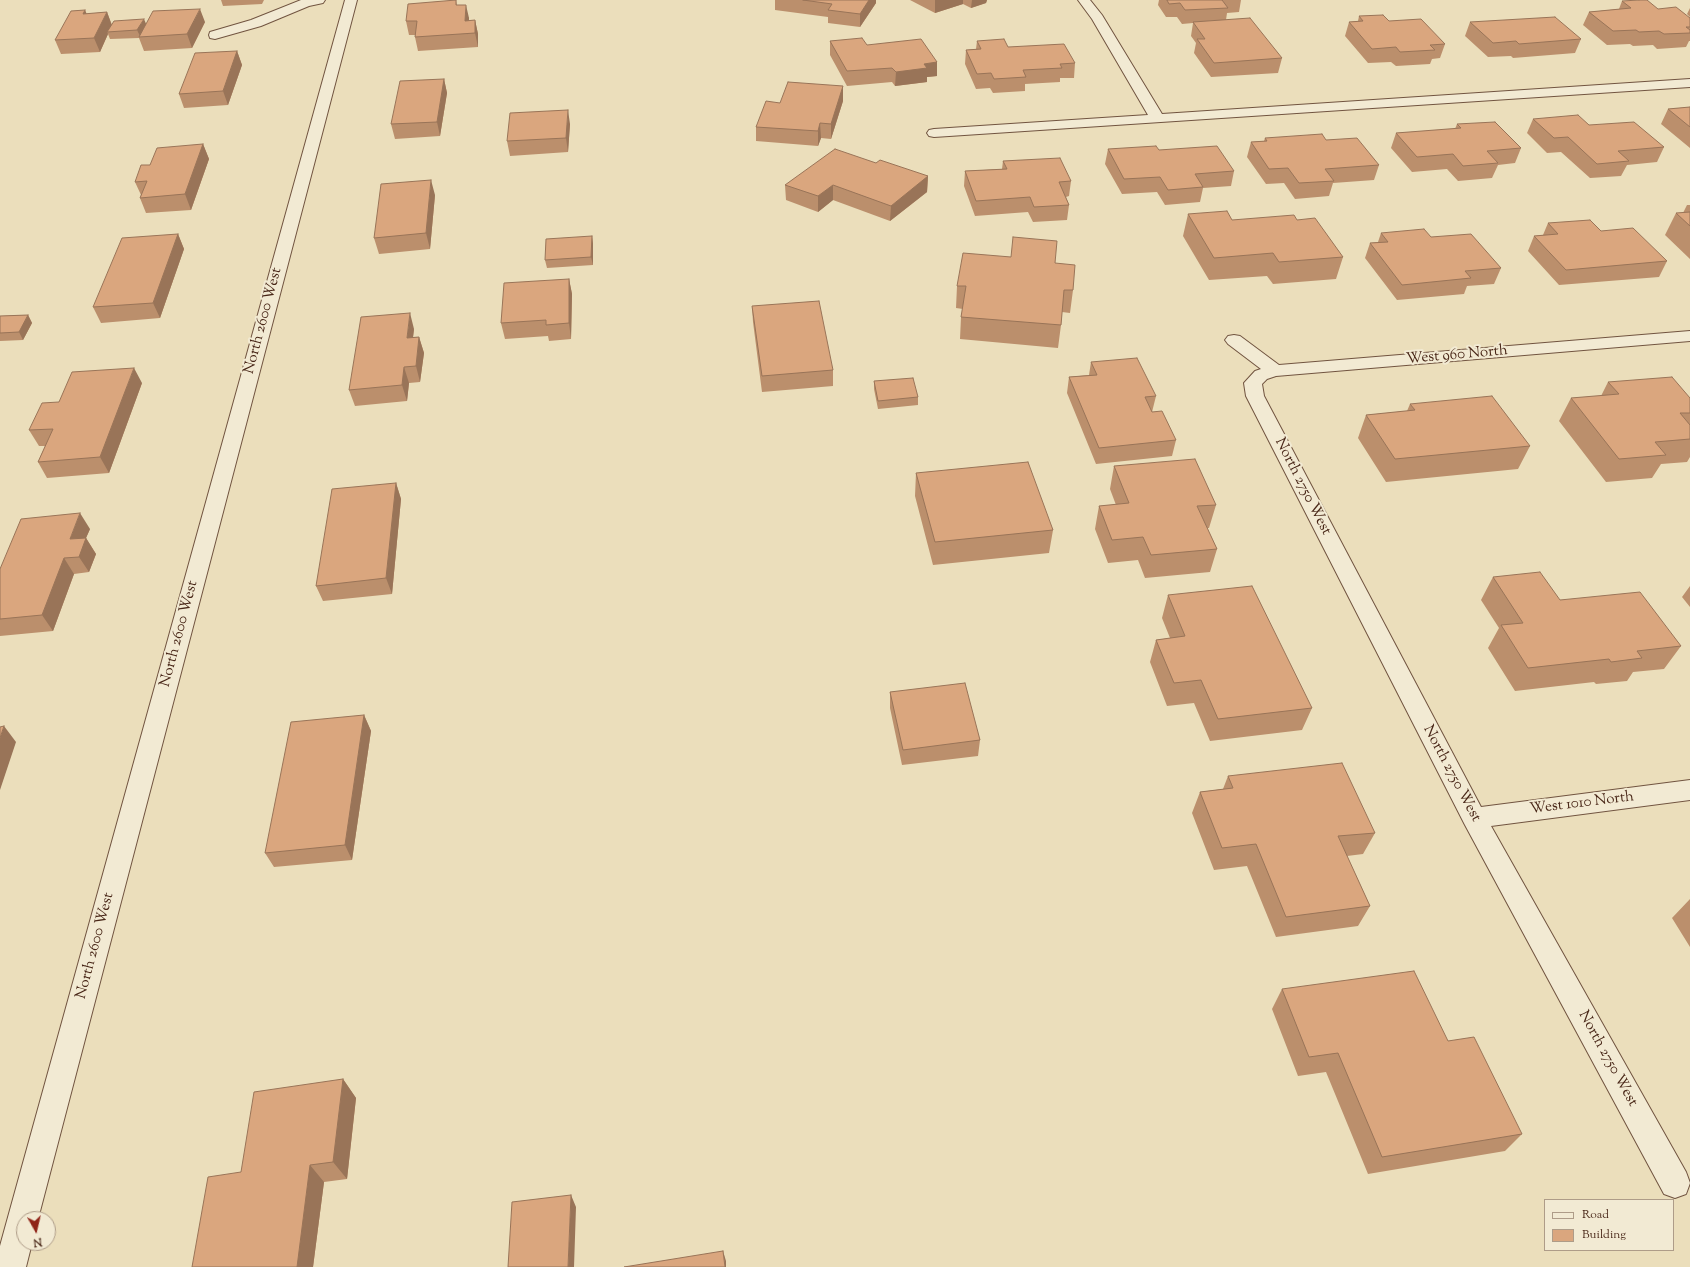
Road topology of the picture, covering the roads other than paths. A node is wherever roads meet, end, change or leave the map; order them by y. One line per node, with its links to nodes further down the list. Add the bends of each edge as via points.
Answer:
1 (319, 0): 4 (street)
2 (350, 0): 14 (street, North 2600 West)
3 (1084, 0): 6 (street, via 1098,18)
4 (215, 35)
5 (1690, 83): 6 (street)
6 (1157, 118): 7 (street)
7 (934, 133)
8 (1690, 336): 10 (street, West 960 North)
9 (1234, 340): 10 (street)
10 (1275, 371): 12 (street, North 2750 West, via 1261,375 1253,383 1255,396)
11 (1690, 790): 12 (street, West 1010 North)
12 (1474, 818): 13 (street, North 2750 West)
13 (1675, 1183)
14 (10, 1267)

